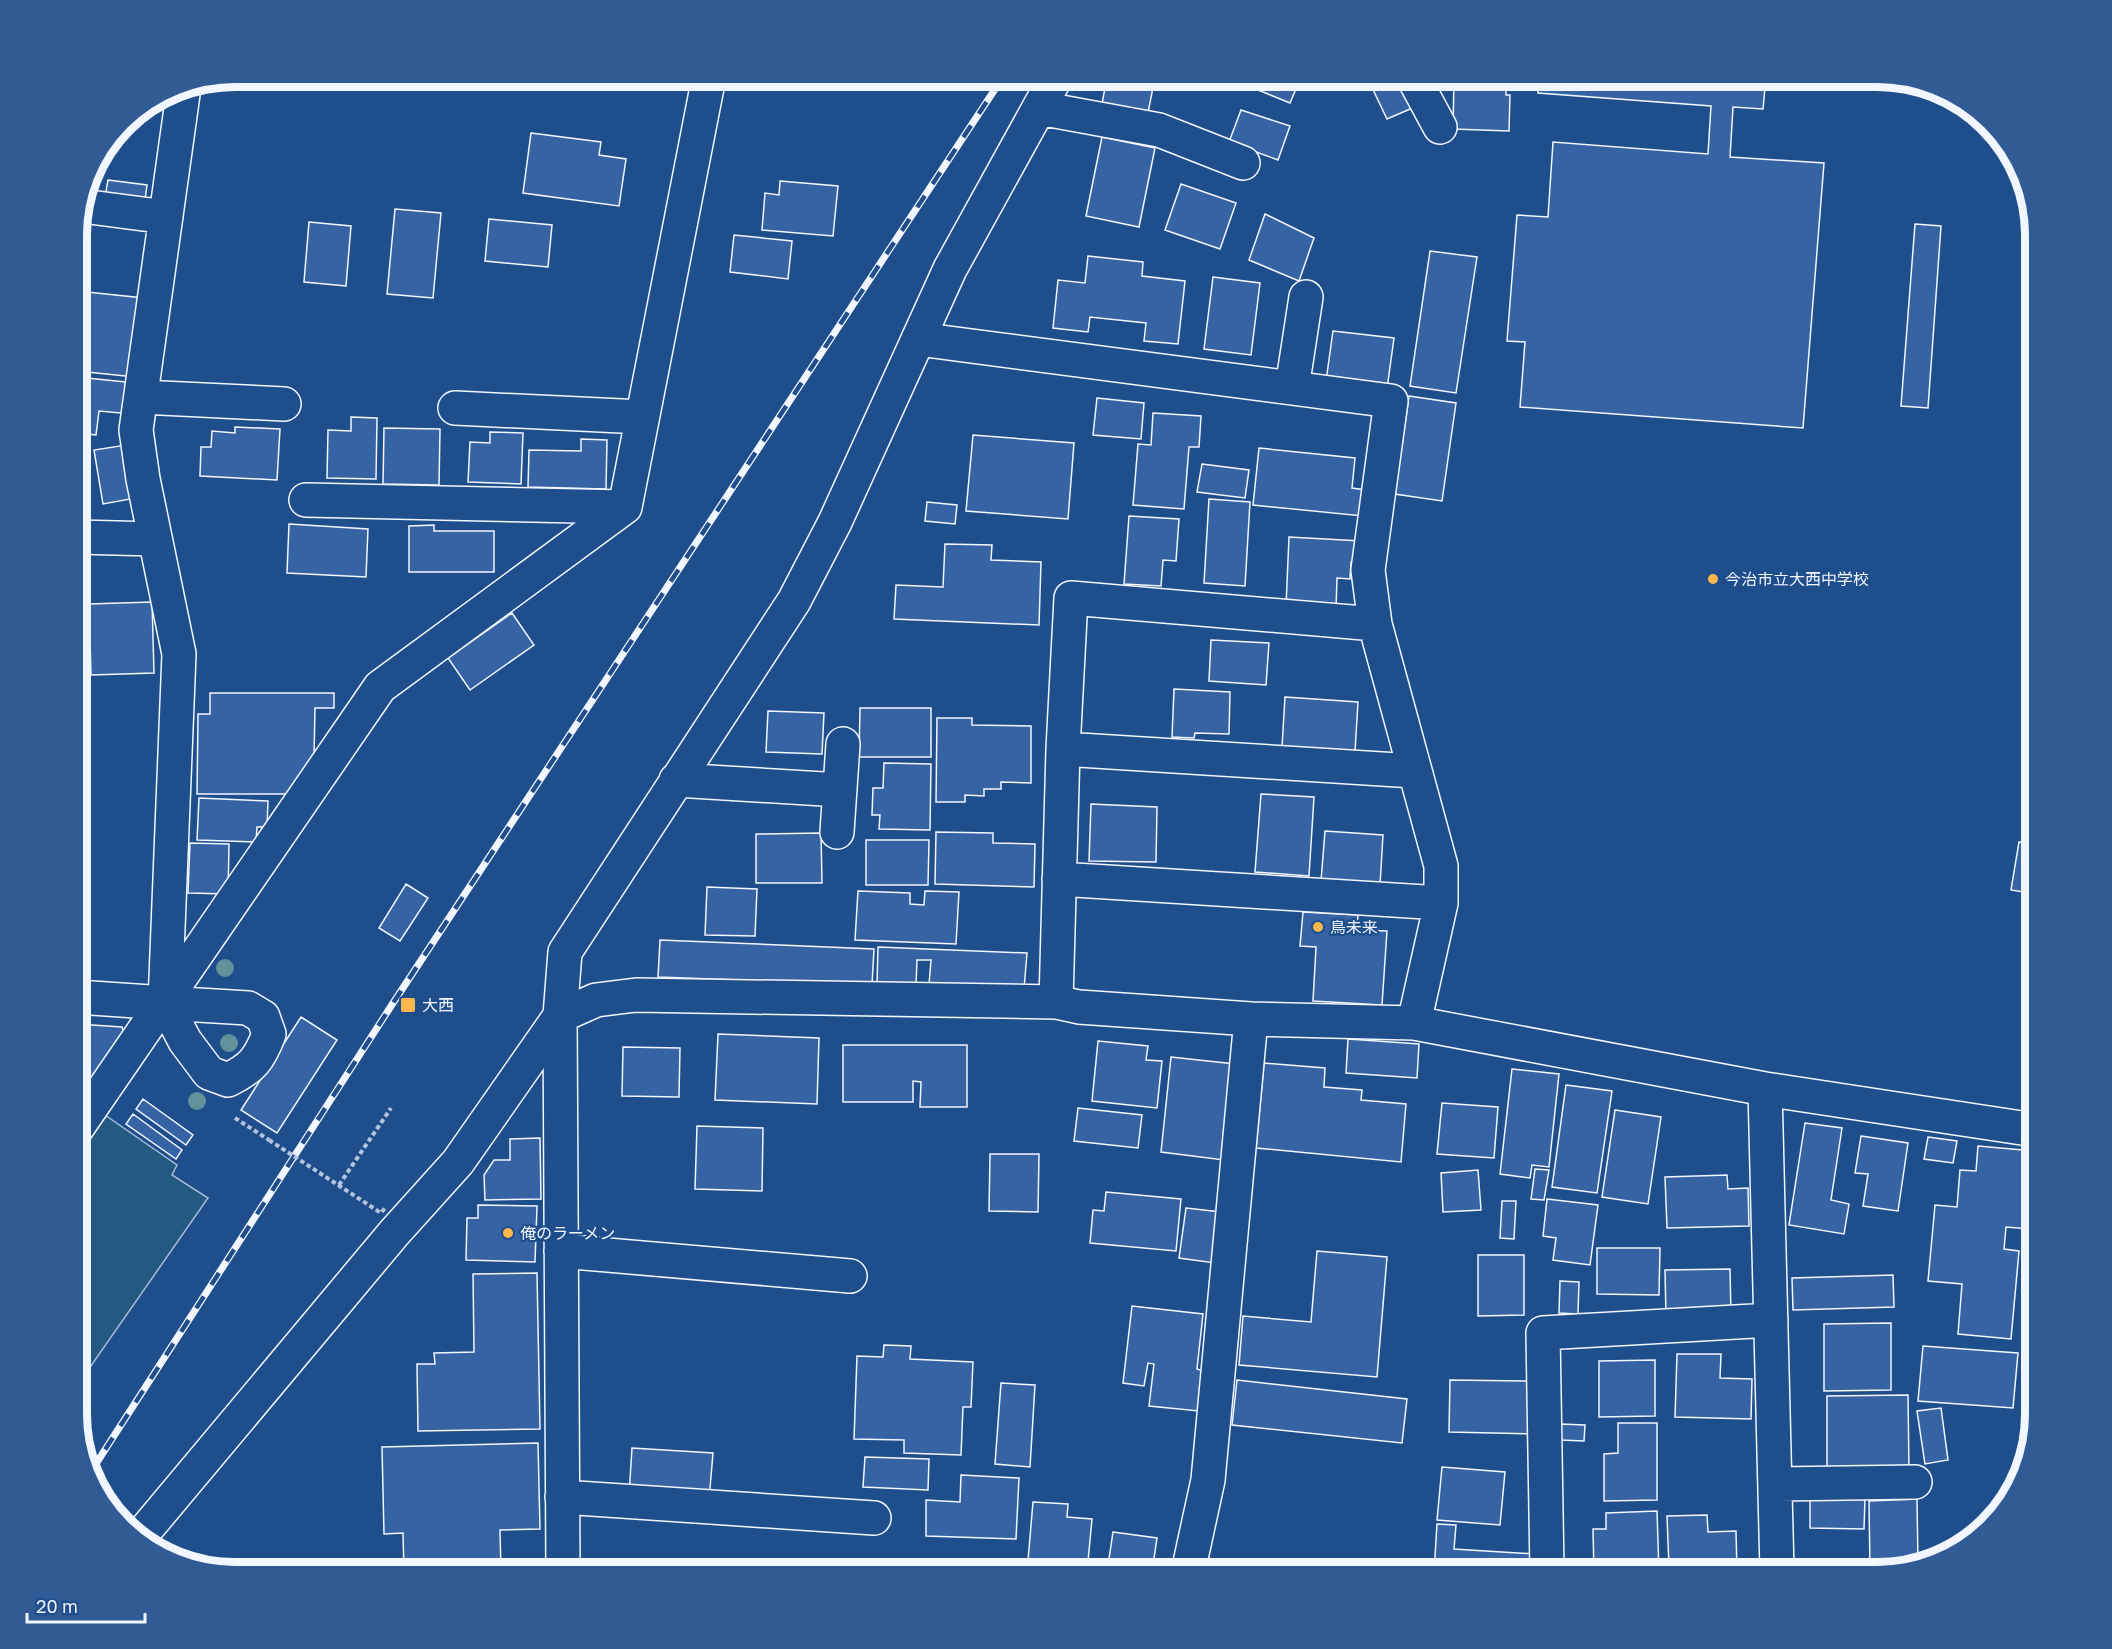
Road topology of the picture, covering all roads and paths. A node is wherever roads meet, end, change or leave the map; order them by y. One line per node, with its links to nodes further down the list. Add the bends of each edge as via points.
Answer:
1 (707, 87): 16 (street)
2 (1050, 87): 5 (street)
3 (1419, 87): 6 (street)
4 (183, 96): 9 (street)
5 (1039, 108): 7 (street, via 1159,130); 11 (street, via 950,269)
6 (1440, 127)
7 (1243, 163)
8 (90, 208): 9 (street)
9 (166, 217): 13 (street)
10 (1306, 297): 12 (street)
11 (918, 339): 12 (street); 25 (street, via 835,522 794,601)
12 (1292, 388): 21 (street, via 1391,400 1368,570)
13 (141, 397): 14 (street); 20 (street, via 136,430)
14 (284, 404)
15 (455, 408): 16 (street)
16 (642, 417): 18 (street)
17 (306, 501): 18 (street)
18 (625, 507): 32 (street, via 380,687)
19 (87, 537): 20 (street)
20 (155, 538): 32 (street, via 179,654)
21 (1375, 624): 23 (street, via 1071,598); 24 (street)
22 (843, 744): 26 (street)
23 (1063, 748): 24 (street); 28 (street)
24 (1413, 771): 29 (street, via 1441,866)
25 (676, 780): 26 (street); 33 (street, via 565,952)
26 (840, 790): 27 (street)
27 (837, 832)
28 (1059, 879): 29 (street); 31 (street)
29 (1441, 903): 35 (street)
30 (87, 998): 32 (street)
31 (1056, 1002): 33 (street, via 636,995 596,1000); 34 (street)
32 (165, 1003): 38 (street)
33 (560, 1016): 43 (street); 50 (street, via 458,1162)
34 (1251, 1019): 35 (street); 52 (street, via 1208,1480)
35 (1414, 1023): 36 (street)
36 (1765, 1089): 40 (street); 45 (street)
37 (391, 1108): 41 (path)
38 (87, 1114)
39 (233, 1117): 41 (path, bridge)
40 (2025, 1128)
41 (339, 1185): 42 (path, bridge, via 381,1213)
42 (384, 1208)
43 (561, 1251): 44 (street); 48 (street)
44 (850, 1276)
45 (1771, 1320): 47 (street); 53 (street, via 1543,1334)
46 (1915, 1482): 47 (street)
47 (1775, 1484): 54 (street)
48 (562, 1497): 49 (street); 51 (street)
49 (874, 1518)
50 (144, 1531)
51 (562, 1562)
52 (1190, 1562)
53 (1546, 1562)
54 (1777, 1562)

